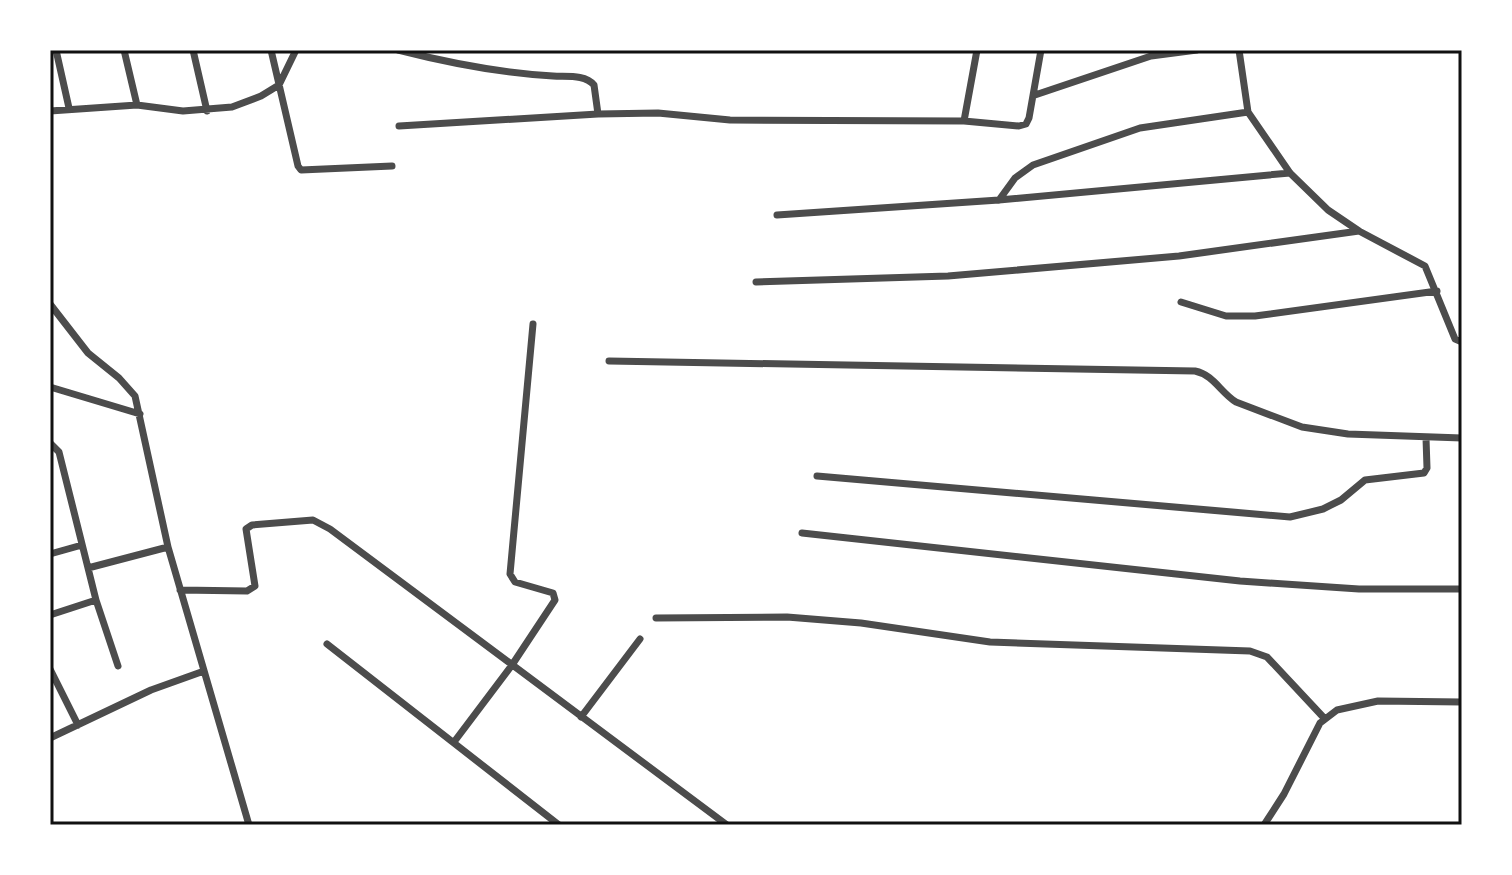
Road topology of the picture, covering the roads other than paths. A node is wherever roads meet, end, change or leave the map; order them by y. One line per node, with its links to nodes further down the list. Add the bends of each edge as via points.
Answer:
1 (56, 50): 15 (street)
2 (124, 50): 14 (street)
3 (193, 50): 17 (street)
4 (271, 50): 12 (street)
5 (296, 50): 12 (street)
6 (398, 50): 19 (street, via 475,68 585,78 594,85)
7 (977, 50): 20 (street)
8 (1041, 50): 13 (street)
9 (1197, 50): 11 (street)
10 (1239, 50): 18 (street)
11 (1175, 51): 13 (street)
12 (279, 85): 17 (street, via 232,107); 22 (street, via 301,170)
13 (1035, 95): 20 (street, via 1026,124)
14 (137, 105): 15 (street); 17 (street)
15 (69, 108): 16 (street)
16 (50, 111)
17 (207, 111)
18 (1248, 112): 23 (street); 24 (street, via 1140,128 1047,160 1015,178)
19 (598, 114): 20 (street); 21 (street)
20 (964, 121)
21 (399, 126)
22 (392, 166)
23 (1290, 173): 24 (street); 26 (street)
24 (999, 200): 25 (street)
25 (777, 215)
26 (1359, 231): 27 (street, via 1179,256 963,275); 28 (street, via 1425,266)
27 (756, 282)
28 (1437, 291): 29 (street, via 1255,316 1226,316); 32 (street, via 1455,339)
29 (1181, 302)
30 (50, 304): 35 (street, via 88,353 135,396)
31 (533, 324): 52 (street, via 510,574 515,582 556,596)
32 (1462, 342)
33 (609, 361): 36 (street, via 1195,371 1210,377 1236,402 1302,427)
34 (50, 387): 35 (street)
35 (140, 414): 42 (street)
36 (1426, 438): 37 (street); 39 (street, via 1424,473 1365,480 1323,509 1290,517)
37 (1462, 438)
38 (50, 443): 41 (street, via 59,452)
39 (817, 476)
40 (802, 533): 45 (street, via 1240,581)
41 (82, 545): 43 (street); 44 (street)
42 (168, 547): 44 (street); 46 (street)
43 (50, 554)
44 (88, 568): 47 (street)
45 (1462, 589)
46 (180, 590): 52 (street, via 247,591 255,586 246,529 313,520); 55 (street)
47 (96, 600): 48 (street); 53 (street)
48 (50, 615)
49 (656, 618): 58 (street, via 787,617 990,642 1250,651 1267,657)
50 (640, 639): 57 (street)
51 (327, 644): 61 (street)
52 (512, 665): 57 (street); 61 (street)
53 (118, 666)
54 (50, 669): 59 (street)
55 (204, 671): 59 (street); 62 (street)
56 (1462, 702): 58 (street, via 1378,701 1337,710)
57 (581, 717): 64 (street)
58 (1325, 719): 65 (street)
59 (78, 725): 60 (street)
60 (50, 738)
61 (454, 742): 63 (street)
62 (249, 825)
63 (559, 825)
64 (727, 825)
65 (1264, 825)

